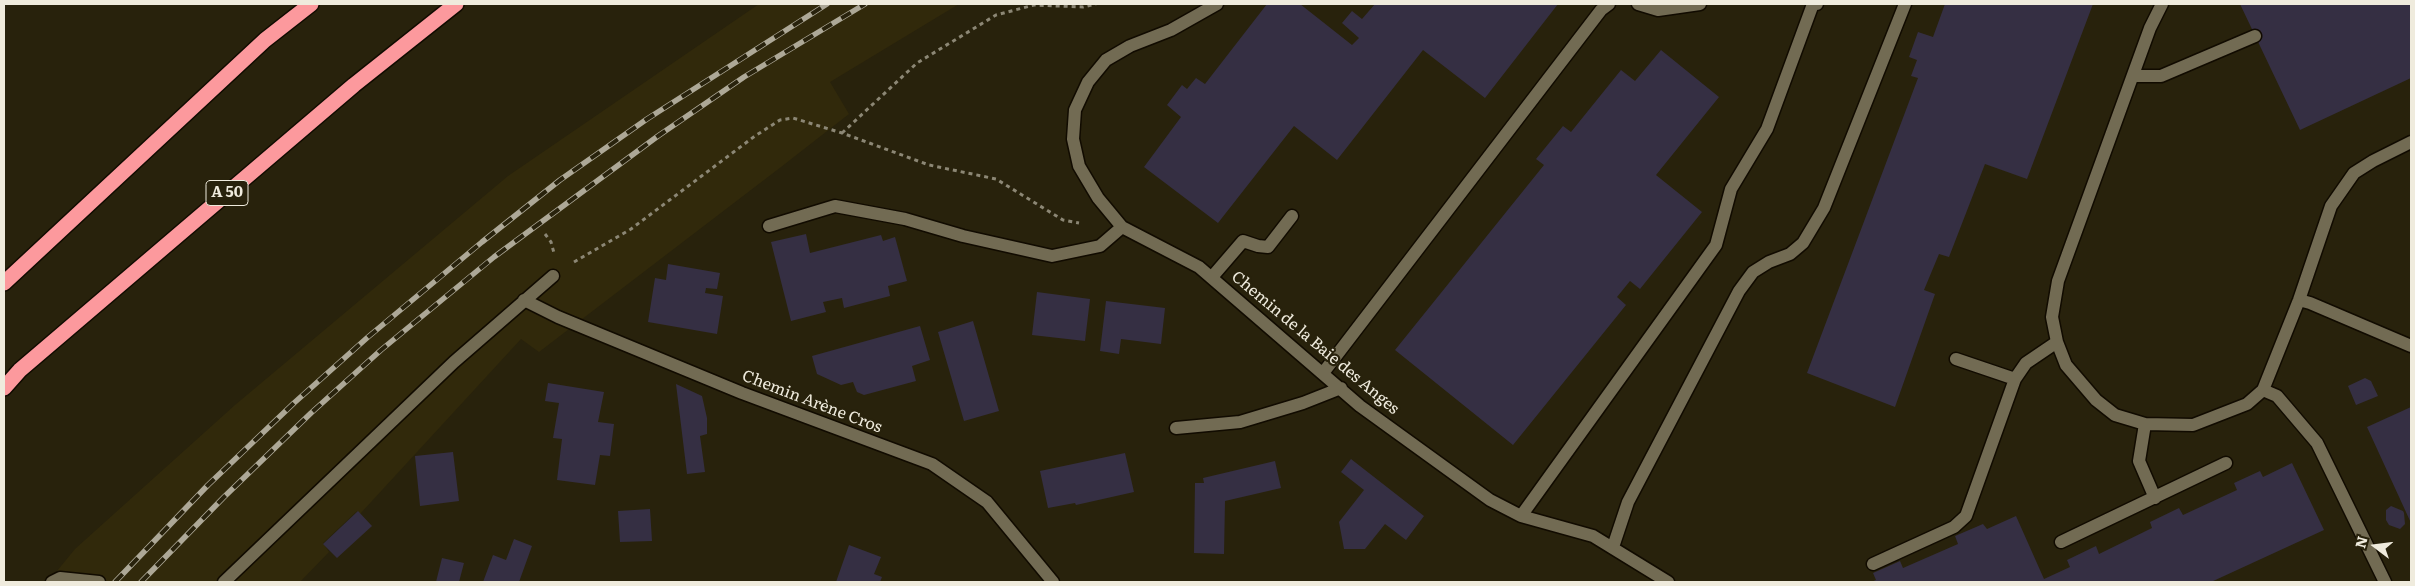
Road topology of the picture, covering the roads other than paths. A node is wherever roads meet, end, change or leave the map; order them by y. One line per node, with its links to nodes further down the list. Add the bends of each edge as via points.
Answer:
1 (310, 4): 18 (highway, via 265,40)
2 (456, 4): 26 (highway, A 50, via 339,98 20,370)
3 (1217, 4): 15 (street, via 1106,60 1088,82 1075,110 1073,138 1080,166 1098,198)
4 (1609, 4): 24 (street, via 1601,10)
5 (1638, 4): 6 (street, via 1658,10)
6 (1700, 4)
7 (1812, 4): 33 (street, via 1767,129 1731,189 1716,245)
8 (1905, 4): 35 (street, via 1824,208 1803,243 1790,254 1752,272 1739,292 1628,502)
9 (2162, 4): 11 (street)
10 (2255, 36): 11 (street, via 2161,76)
11 (2134, 76): 21 (street, via 2058,281 2052,317)
12 (2411, 142): 20 (street, via 2354,173 2331,206)
13 (1292, 216): 17 (street, via 1268,247 1243,240)
14 (769, 226): 15 (street, via 835,206 905,219 1052,256 1100,246)
15 (1122, 227): 17 (street, Chemin de la Baie des Anges)
16 (553, 276): 19 (street)
17 (1212, 277): 24 (street, Chemin de la Baie des Anges)
18 (4, 283)
19 (524, 300): 39 (street, via 454,362); 40 (street, Chemin Arène Cros, via 742,394 932,464 987,502)
20 (2299, 300): 22 (street); 28 (street)
21 (2057, 342): 25 (street, via 2026,363); 29 (street, via 2066,365 2096,400 2114,415)
22 (2411, 346)
23 (1956, 359): 25 (street)
24 (1323, 373): 27 (street, Chemin de la Baie des Anges)
25 (2016, 379): 36 (street, via 1966,516 1954,527)
26 (4, 388)
27 (1341, 388): 30 (street, via 1240,422); 33 (street, Chemin de la Baie des Anges, via 1360,406 1490,500)
28 (2263, 390): 29 (street, via 2247,404 2193,425); 42 (street, via 2277,396 2316,443)
29 (2145, 424): 32 (street, via 2139,461)
30 (1176, 428)
31 (2226, 463): 32 (street)
32 (2155, 498): 34 (street)
33 (1521, 516): 35 (street, Chemin de la Baie des Anges, via 1593,536)
34 (2061, 542)
35 (1613, 547): 41 (street, Chemin de la Baie des Anges)
36 (1873, 564)
37 (94, 581): 38 (street, via 60,578)
38 (52, 582)
39 (224, 582)
40 (1054, 582)
41 (1668, 582)
42 (2385, 582)

